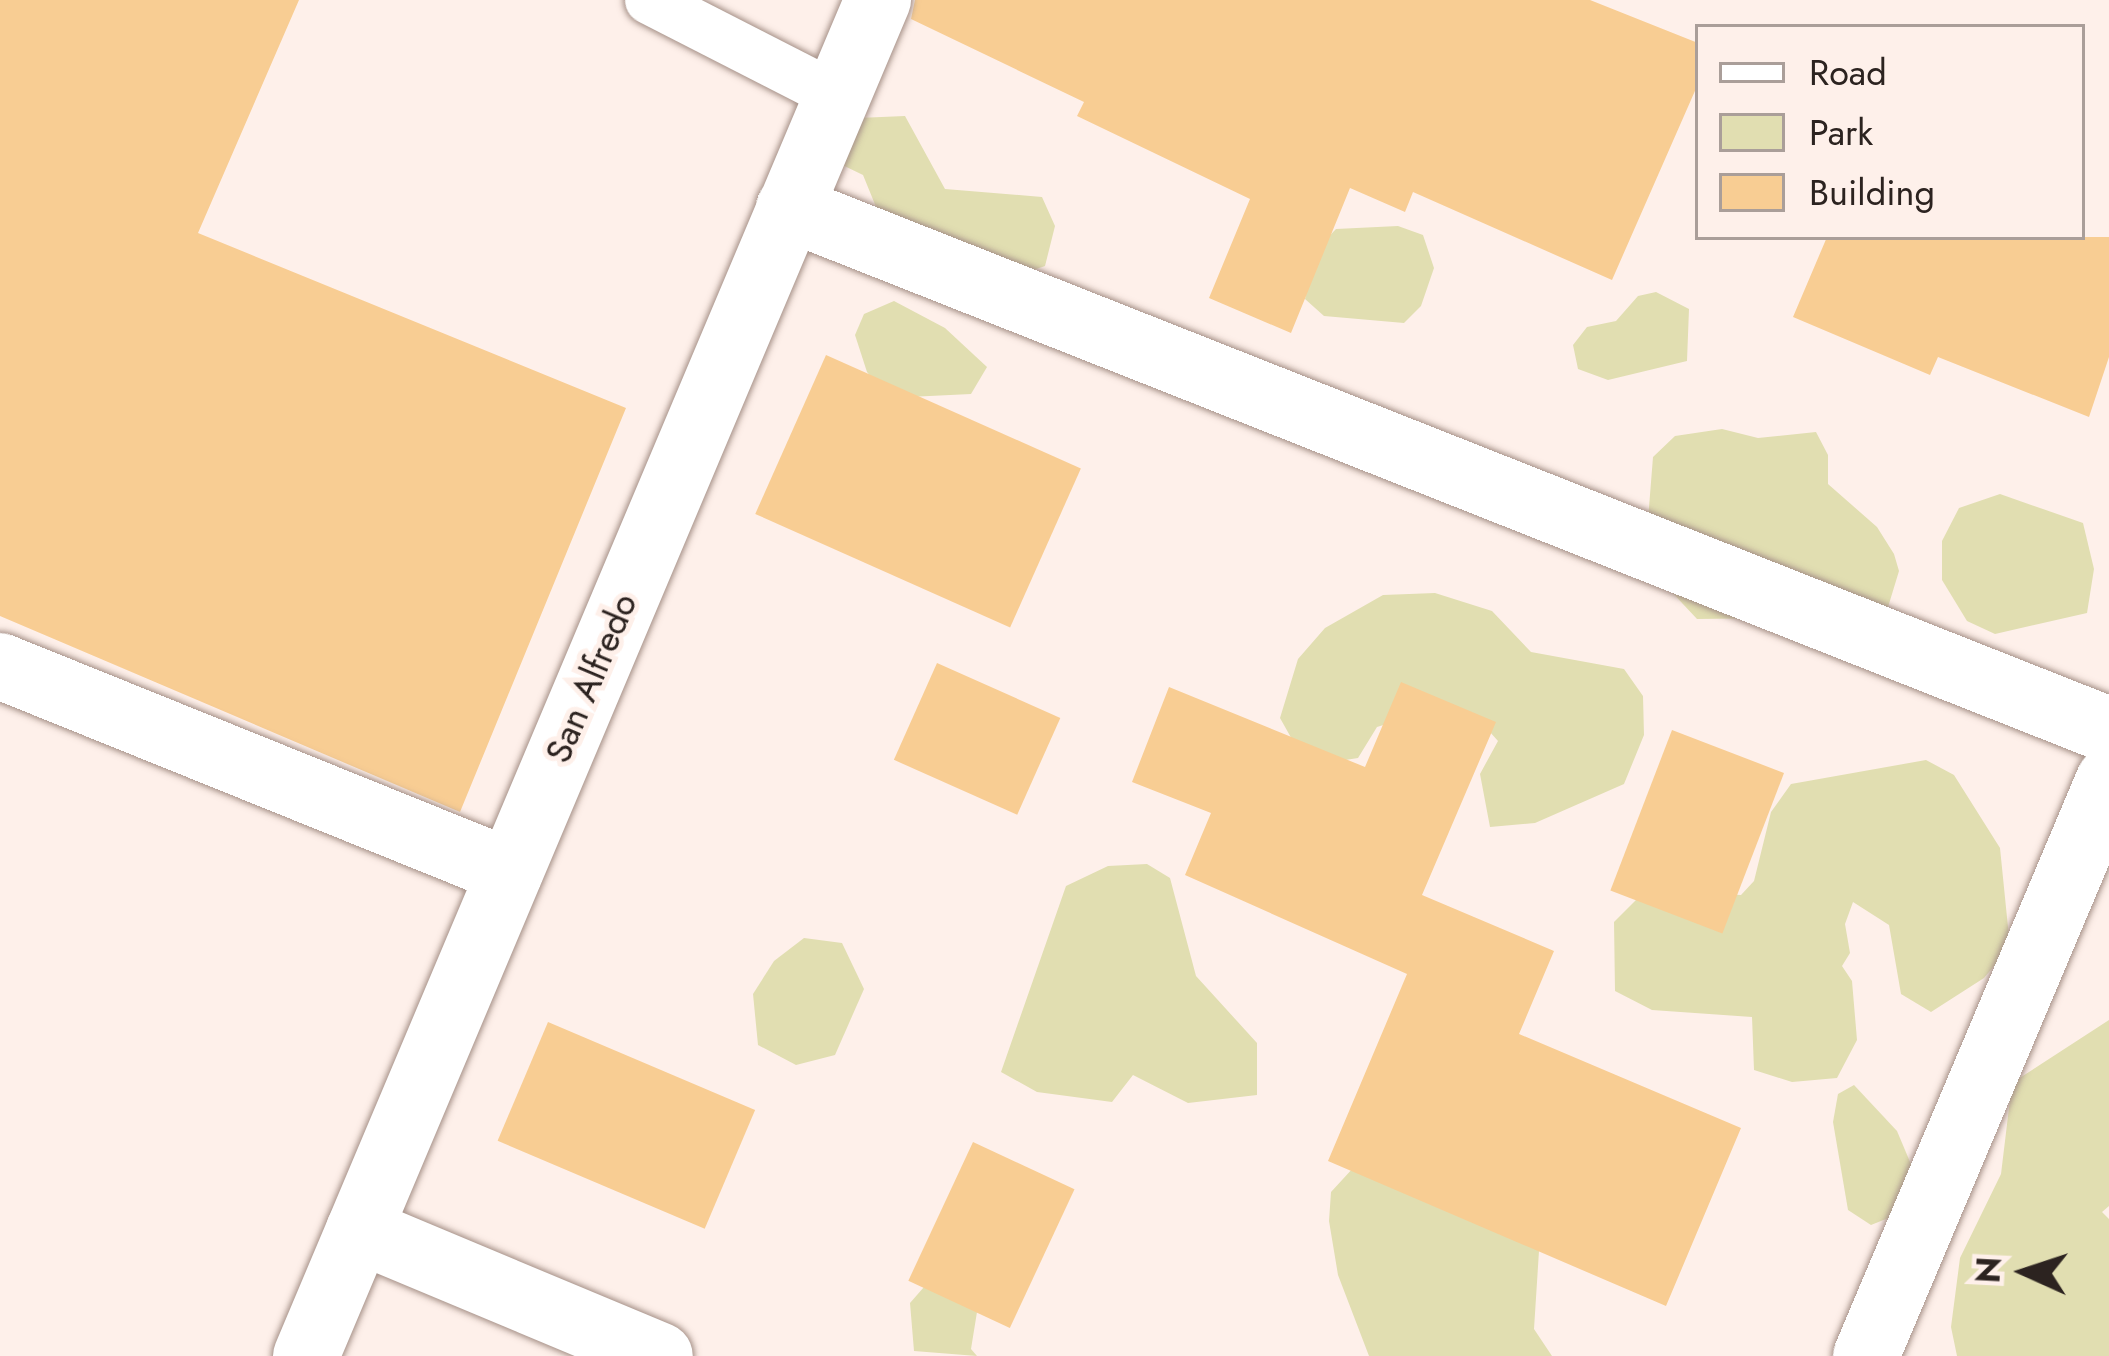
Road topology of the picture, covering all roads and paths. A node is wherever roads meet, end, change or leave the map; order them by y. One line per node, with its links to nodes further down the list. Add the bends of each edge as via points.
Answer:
1 (650, 0): 3 (lane)
2 (878, 0): 3 (street, San Alfredo)
3 (835, 95): 4 (street, San Alfredo)
4 (789, 208): 6 (street); 8 (street, San Alfredo)
5 (0, 666): 8 (street)
6 (2109, 730)
7 (2109, 779): 12 (street)
8 (510, 872): 9 (street, San Alfredo)
9 (359, 1230): 10 (street, San Alfredo); 11 (street)
10 (306, 1356)
11 (660, 1356)
12 (1866, 1356)

